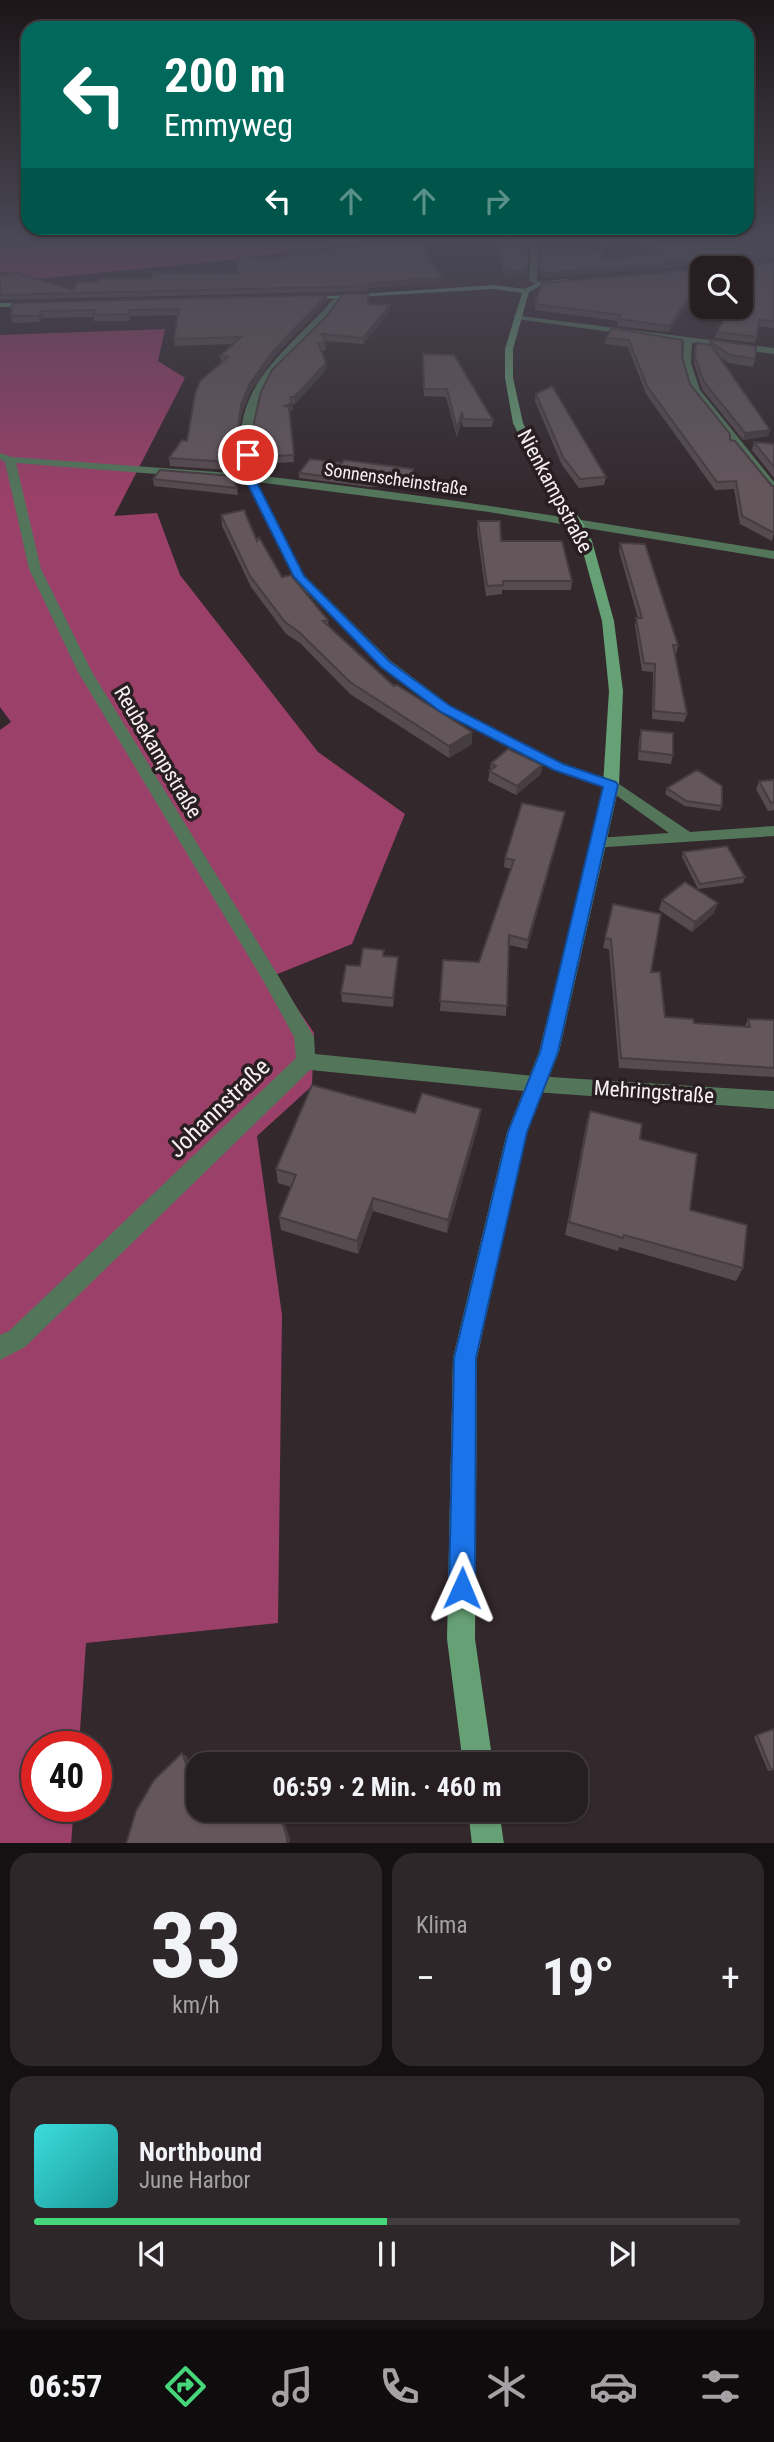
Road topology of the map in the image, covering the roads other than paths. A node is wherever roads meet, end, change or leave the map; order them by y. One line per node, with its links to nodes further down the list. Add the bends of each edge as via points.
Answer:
1 (315, 326): 7 (street, via 266,374 254,398 246,434)
2 (514, 326): 9 (street, Nienkampstraße, via 509,378 518,423 541,471)
3 (581, 326): 4 (street)
4 (688, 341): 5 (street); 8 (street, via 687,363 696,390)
5 (774, 351)
6 (5, 458): 7 (street, Sonnenscheinstraße); 15 (street, Reubekampstraße, via 36,569 85,672 304,1037)
7 (249, 477): 9 (street, Sonnenscheinstraße); 11 (street, via 299,577 386,664 446,709 559,767)
8 (774, 489)
9 (577, 523): 10 (street, Sonnenscheinstraße); 11 (street, Nienkampstraße, via 594,564 608,621 616,691)
10 (774, 555)
11 (611, 785): 13 (street); 14 (street, Nienkampstraße)
12 (774, 831): 13 (street)
13 (686, 837): 14 (street)
14 (598, 844): 16 (street, Nienkampstraße, via 549,1052)
15 (306, 1062): 16 (street); 18 (street, Johannstraße, via 16,1339)
16 (534, 1084): 17 (street, Mehringstraße); 19 (street, Nienkampstraße, via 517,1132 465,1358 461,1639)
17 (774, 1100)
18 (0, 1348)
19 (476, 1752)
20 (485, 1822): 21 (street)
21 (488, 1843)

